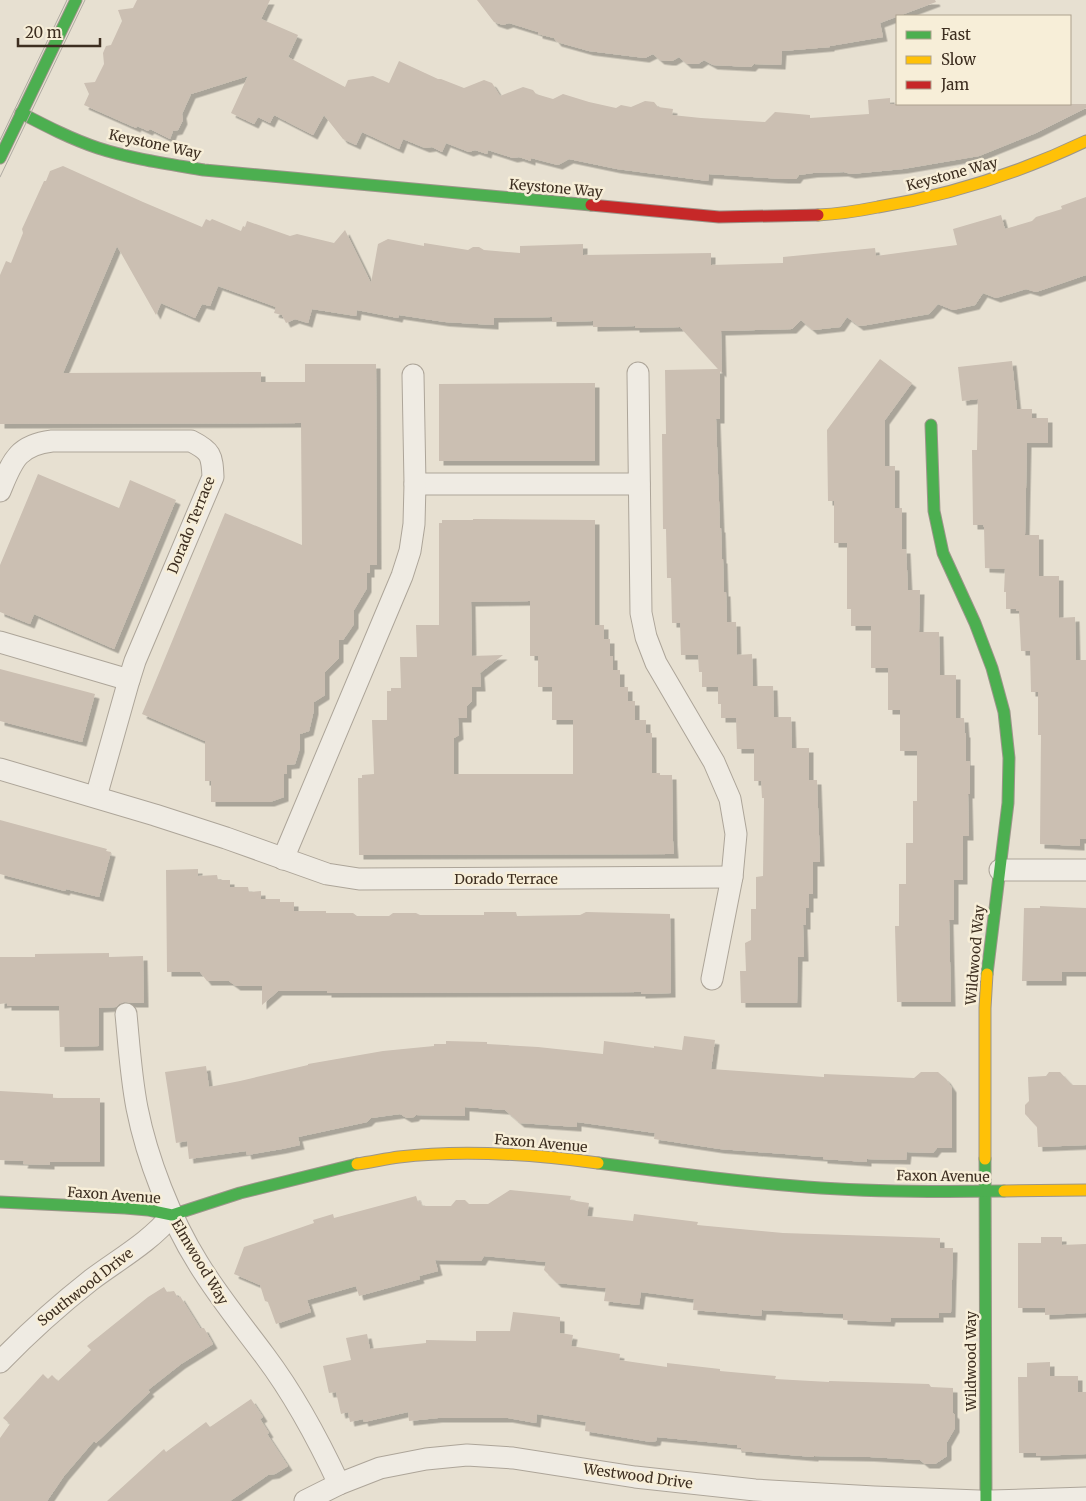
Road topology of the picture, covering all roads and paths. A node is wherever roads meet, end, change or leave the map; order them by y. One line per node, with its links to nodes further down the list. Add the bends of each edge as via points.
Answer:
1 (76, 0): 2 (street)
2 (21, 114): 3 (street, Keystone Way, via 112,152 158,163 719,218 828,214 940,196 994,180); 4 (street)
3 (1086, 141)
4 (0, 158)
5 (638, 374): 9 (street)
6 (413, 375): 8 (street)
7 (931, 425): 16 (street, Wildwood Way, via 934,511 943,553 975,623 1004,712 1009,758)
8 (415, 484): 9 (street); 15 (street, via 414,524 402,576)
9 (640, 484): 18 (street, via 640,604 644,629 656,663 714,762 730,799 736,834)
10 (0, 491): 12 (street, Dorado Terrace, via 12,463 37,442 191,441 205,448 212,460 212,477)
11 (0, 642): 12 (street)
12 (129, 680): 14 (street, Dorado Terrace)
13 (0, 769): 14 (street, Dorado Terrace)
14 (96, 797): 15 (street, Dorado Terrace)
15 (283, 859): 18 (street, Dorado Terrace, via 327,874 359,879)
16 (1000, 870): 17 (street); 22 (street, Wildwood Way, via 985,1008)
17 (1086, 870)
18 (732, 877): 19 (street)
19 (712, 979)
20 (126, 1014): 24 (street, Elmwood Way, via 137,1109)
21 (1086, 1190): 22 (street, Faxon Avenue)
22 (985, 1192): 24 (street, Faxon Avenue, via 813,1187 711,1178 548,1156 450,1153 347,1166); 30 (street, Wildwood Way)
23 (0, 1202): 24 (street, Faxon Avenue, via 125,1208)
24 (172, 1215): 25 (street, Southwood Drive, via 149,1238 43,1320); 26 (street, Elmwood Way, via 197,1262 296,1402)
25 (0, 1362)
26 (339, 1484): 28 (street, Westwood Drive); 29 (street, Westwood Drive, via 380,1468 467,1455 513,1458 635,1477 755,1490)
27 (1086, 1498): 31 (street)
28 (305, 1501)
29 (979, 1501)
30 (986, 1501)
31 (991, 1501)

